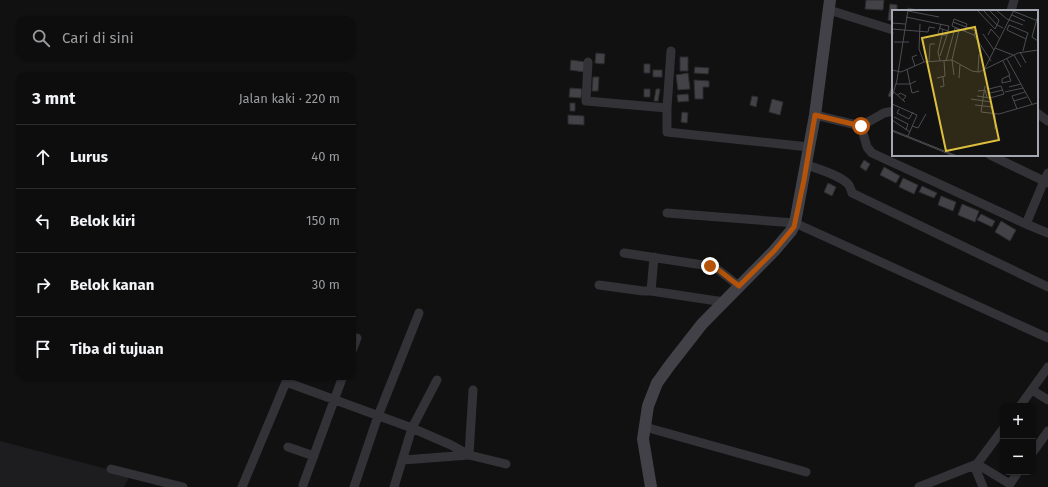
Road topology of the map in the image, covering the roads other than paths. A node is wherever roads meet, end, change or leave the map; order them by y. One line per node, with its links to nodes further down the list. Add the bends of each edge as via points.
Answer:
1 (1014, 0): 3 (street)
2 (830, 5): 4 (street); 10 (street)
3 (1011, 10)
4 (892, 30)
5 (671, 51): 7 (street)
6 (588, 62): 7 (street, via 586,105)
7 (666, 108): 13 (street, via 667,132)
8 (892, 111): 12 (street)
9 (1038, 114): 11 (street)
10 (815, 115): 12 (street); 13 (street)
11 (1048, 121)
12 (861, 126): 19 (street, via 867,147 872,153)
13 (809, 147): 15 (street)
14 (992, 156): 16 (street)
15 (807, 165): 18 (street); 25 (street, via 843,180 849,184 852,193)
16 (1047, 179): 19 (street)
17 (667, 214): 18 (street)
18 (795, 223): 24 (street, via 774,251); 29 (street)
19 (1026, 224): 20 (street)
20 (1048, 234)
21 (624, 253): 22 (street)
22 (654, 257): 24 (street, via 716,268); 26 (street)
23 (600, 285): 26 (street)
24 (739, 286): 27 (street)
25 (1048, 287)
26 (651, 291): 27 (street)
27 (724, 302): 39 (street, via 702,324 663,374 648,406)
28 (419, 313): 38 (street)
29 (1048, 338)
30 (1048, 367): 34 (street)
31 (342, 380): 35 (street)
32 (436, 380): 40 (street)
33 (473, 390): 46 (street)
34 (1032, 390): 36 (street); 37 (street)
35 (335, 400): 38 (street); 47 (street); 57 (street, via 286,382)
36 (1048, 400)
37 (1022, 403)
38 (378, 416): 40 (street); 58 (street)
39 (645, 427): 52 (street); 60 (street, via 644,439)
40 (412, 428): 46 (street); 48 (street)
41 (1048, 431): 43 (street)
42 (1000, 433): 50 (street)
43 (1044, 443): 45 (street)
44 (288, 447): 47 (street)
45 (1036, 450)
46 (469, 455): 48 (street); 49 (street)
47 (314, 456): 55 (street)
48 (403, 460): 59 (street)
49 (506, 464)
50 (976, 465): 53 (street, via 1010,484); 54 (street); 62 (street)
51 (111, 469): 56 (street)
52 (806, 472)
53 (1016, 475)
54 (938, 484): 61 (street)
55 (303, 485)
56 (182, 487)
57 (242, 487)
58 (354, 487)
59 (394, 487)
60 (651, 487)
61 (919, 487)
62 (983, 487)

